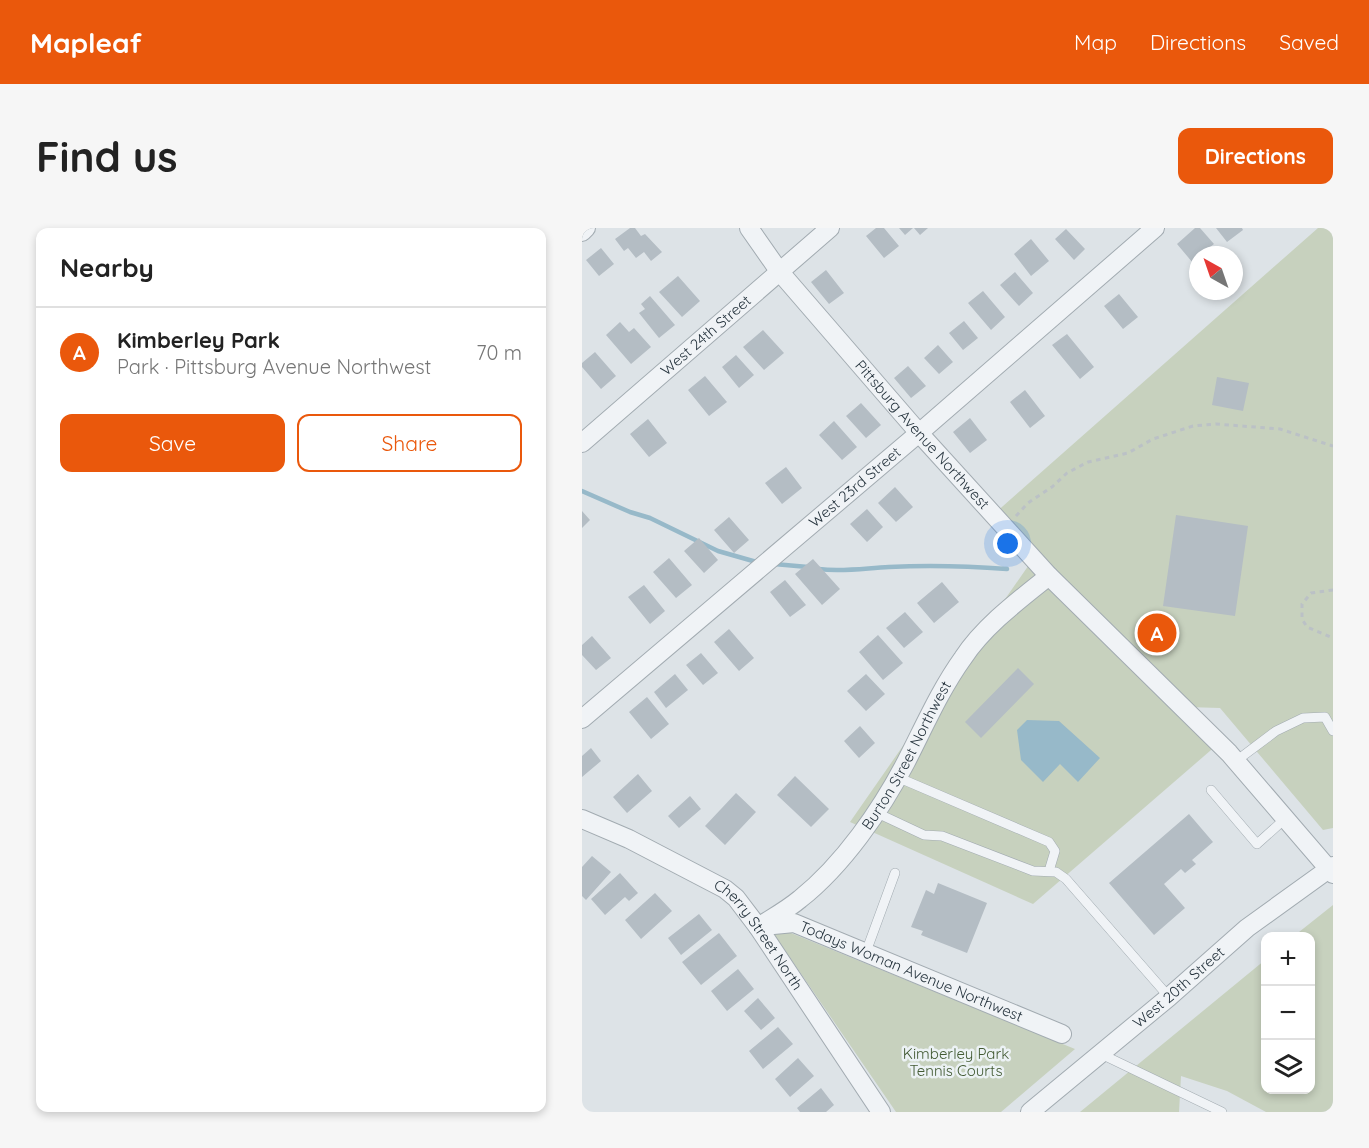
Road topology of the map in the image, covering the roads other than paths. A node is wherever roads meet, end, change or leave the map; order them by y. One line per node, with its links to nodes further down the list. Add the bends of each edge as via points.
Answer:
1 (586, 228): 5 (street)
2 (749, 228): 6 (street, Pittsburg Avenue Northwest)
3 (830, 228): 6 (street, West 24th Street)
4 (1155, 228): 7 (street, West 23rd Street)
5 (582, 232)
6 (779, 271): 7 (street, Pittsburg Avenue Northwest); 8 (street, West 24th Street)
7 (919, 433): 9 (street, Pittsburg Avenue Northwest); 10 (street, West 23rd Street)
8 (582, 443)
9 (1049, 576): 12 (street, Pittsburg Avenue Northwest); 13 (street, Burton Street Northwest, via 1004,612 963,656)
10 (582, 719)
11 (1333, 731): 12 (lane, via 1325,717 1303,718 1276,731)
12 (1236, 760): 16 (street, Pittsburg Avenue Northwest)
13 (897, 777): 15 (street, Burton Street Northwest); 19 (lane, via 1049,842 1055,851)
14 (1211, 790): 16 (lane, via 1257,844)
15 (875, 812): 19 (lane, via 924,835 942,836 1033,872); 21 (street, Burton Street Northwest, via 826,875 800,900)
16 (1286, 818): 18 (street, Pittsburg Avenue Northwest)
17 (582, 819): 21 (street, Cherry Street North, via 725,889)
18 (1332, 869): 23 (street, West 20th Street, via 1247,928)
19 (1048, 871): 23 (lane, via 1066,879)
20 (895, 873): 22 (lane)
21 (758, 927): 22 (street, Todays Woman Avenue Northwest, via 794,923); 27 (street, Cherry Street North)
22 (866, 952): 24 (street, Todays Woman Avenue Northwest)
23 (1170, 997): 25 (street, West 20th Street)
24 (1062, 1034)
25 (1101, 1054): 26 (lane); 28 (street, West 20th Street)
26 (1200, 1107): 29 (lane)
27 (881, 1112)
28 (1030, 1112)
29 (1222, 1112)

